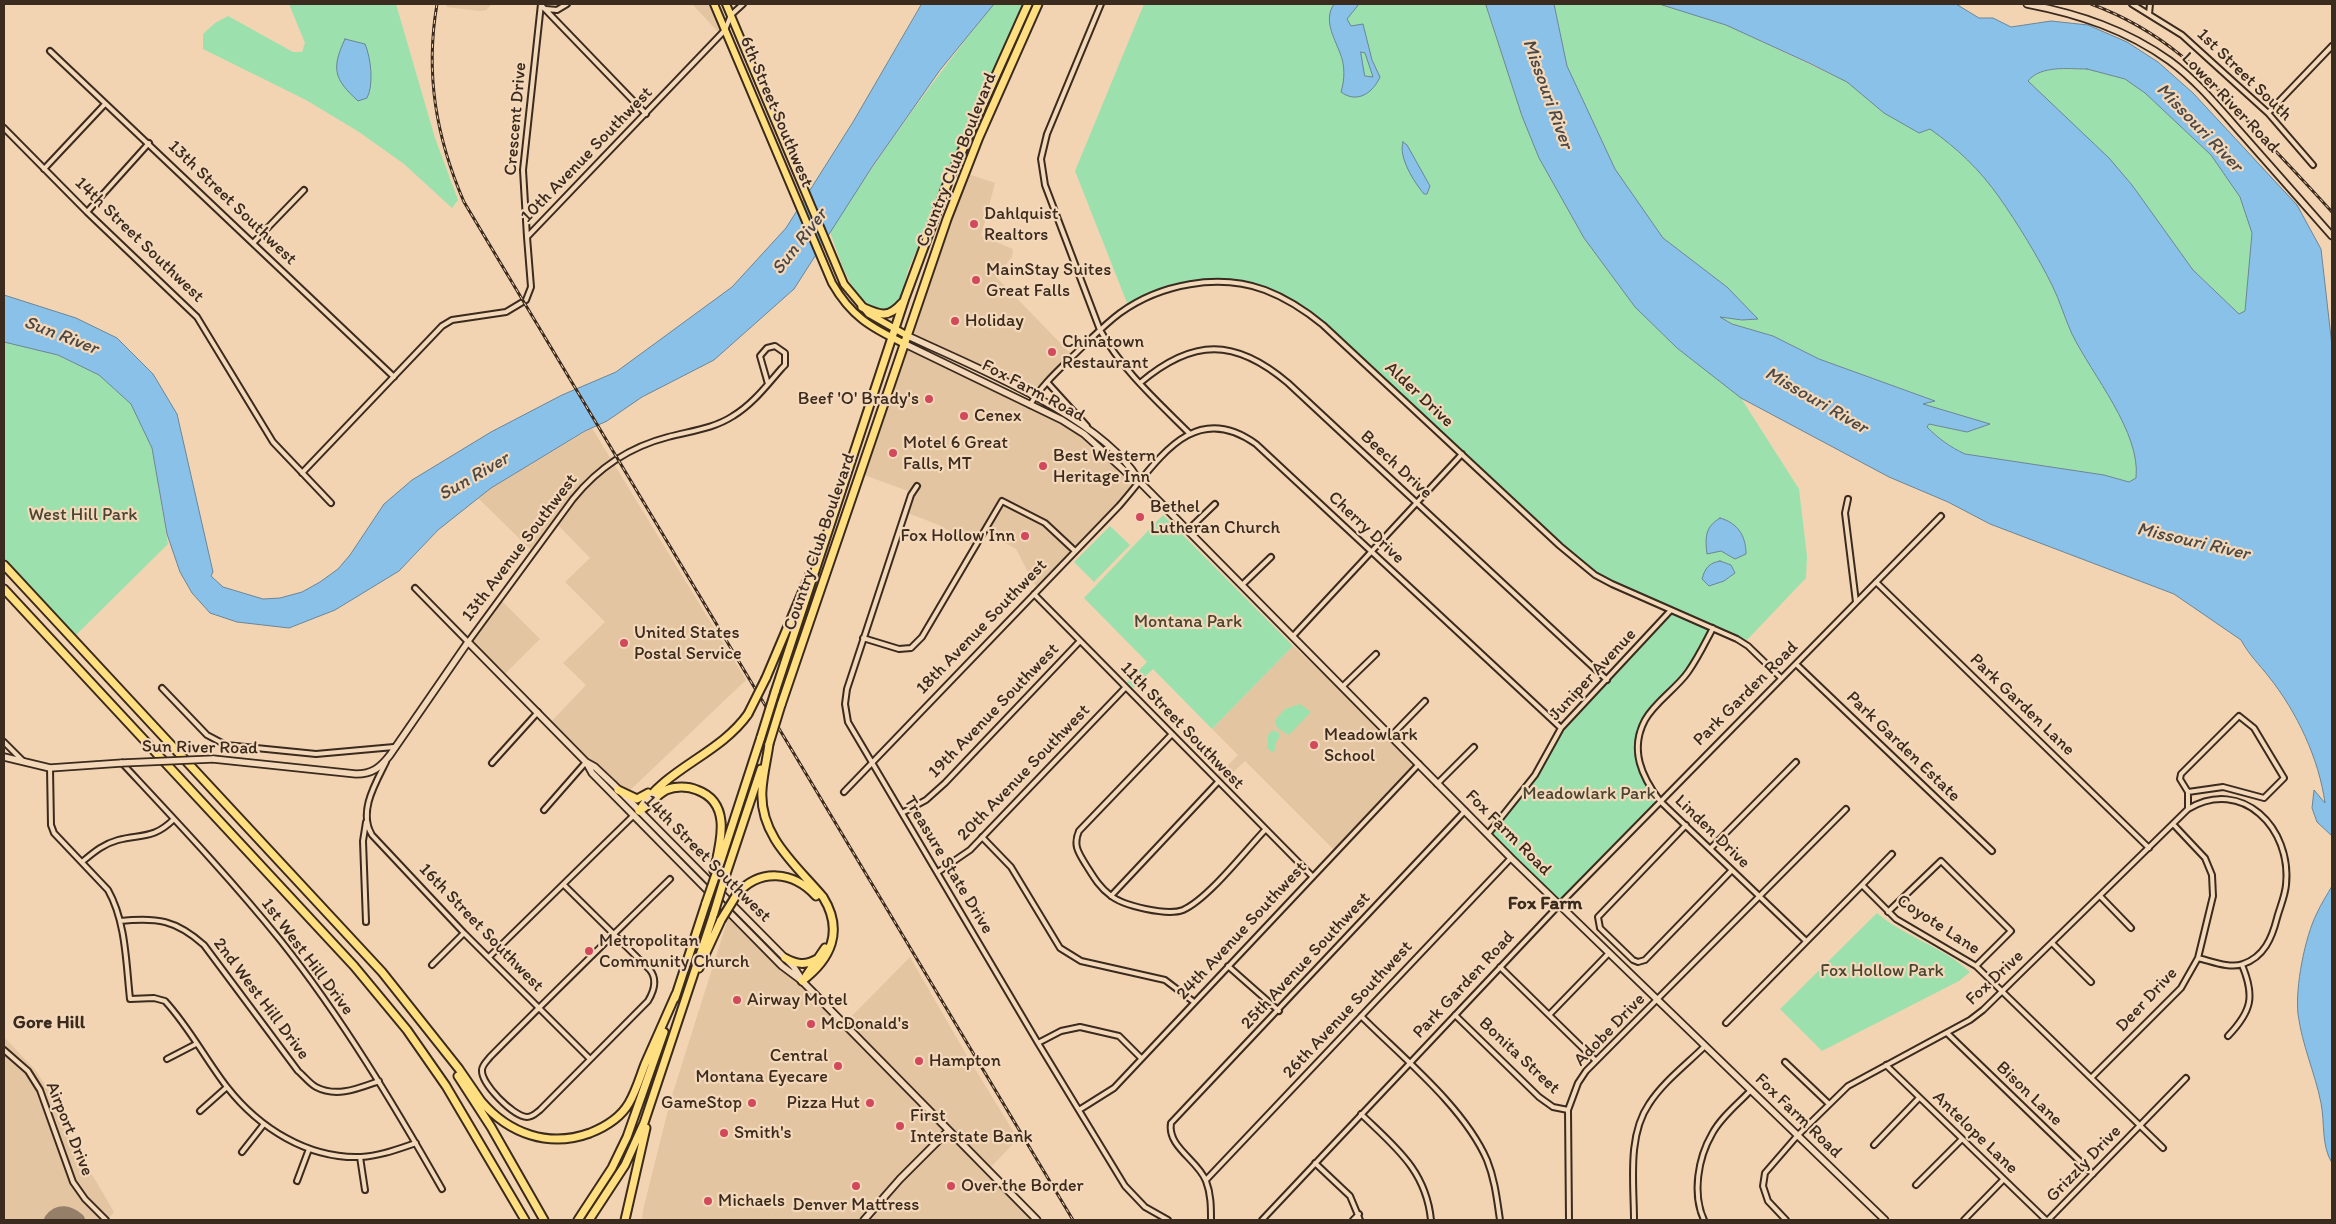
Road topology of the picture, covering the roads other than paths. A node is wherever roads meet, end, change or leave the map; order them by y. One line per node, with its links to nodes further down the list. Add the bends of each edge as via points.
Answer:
1 (541, 4): 12 (street); 28 (street, Crescent Drive, via 523,170)
2 (567, 4): 12 (street, via 557,10)
3 (714, 4): 15 (main road, 6th Street Southwest)
4 (726, 4): 14 (main road, 6th Street Southwest)
5 (743, 4): 14 (street, 10th Avenue Southwest)
6 (1028, 4): 30 (highway, Country Club Boulevard, via 948,182)
7 (1038, 4): 34 (highway, Country Club Boulevard, via 959,186)
8 (1101, 4): 33 (street, via 1047,134 1041,159 1045,185)
9 (2027, 4): 27 (street, Lower River Road, via 2101,24 2136,40 2171,62 2211,99)
10 (2132, 4): 13 (street, 1st Street South)
11 (2150, 4): 13 (street)
12 (546, 9): 20 (street)
13 (2149, 14): 19 (street, 1st Street South, via 2182,35)
14 (731, 15): 15 (street, 10th Avenue Southwest); 31 (main road, 6th Street Southwest, via 835,264 844,284)
15 (725, 30): 20 (street, 10th Avenue Southwest); 35 (main road, 6th Street Southwest, via 839,294 856,315)
16 (2332, 46): 19 (street)
17 (50, 51): 18 (street, 13th Street Southwest)
18 (105, 104): 22 (street, 13th Street Southwest); 24 (street)
19 (2268, 113): 23 (street, 1st Street South)
20 (646, 114): 28 (street, 10th Avenue Southwest)
21 (4, 128): 24 (street, 14th Street Southwest)
22 (149, 143): 26 (street); 29 (street, 13th Street Southwest)
23 (2313, 165)
24 (44, 169): 26 (street, 14th Street Southwest)
25 (304, 190): 29 (street)
26 (87, 212): 46 (street, 14th Street Southwest, via 197,317 273,442)
27 (2332, 236)
28 (527, 237): 37 (street, 10th Avenue Southwest, via 531,287 526,300 506,312 452,320 437,331)
29 (254, 242): 37 (street, 13th Street Southwest)
30 (905, 298): 31 (highway, via 886,315 880,316); 32 (highway, Country Club Boulevard)
31 (862, 307): 32 (main road, 6th Street Southwest)
32 (894, 329): 34 (main road, 6th Street Southwest); 35 (highway, Country Club Boulevard)
33 (1100, 330): 38 (street, Alder Drive); 39 (street, via 1119,362); 45 (street, Alder Drive, via 1143,300 1168,290 1213,282 1264,290 1284,299 1323,326)
34 (906, 335): 36 (highway, Country Club Boulevard); 41 (street, Fox Farm Road)
35 (892, 338): 36 (main road, 6th Street Southwest); 58 (highway, Country Club Boulevard)
36 (903, 343): 42 (street, Fox Farm Road); 85 (highway, Country Club Boulevard, bridge)
37 (394, 377): 46 (street, 10th Avenue Southwest)
38 (1047, 382): 41 (street, Alder Drive); 43 (street, Fox Farm Road)
39 (1140, 383): 44 (street); 52 (street, Beech Drive, via 1163,364 1205,349 1230,350 1254,358 1288,383)
40 (768, 384): 40 (street, 13th Avenue Southwest, via 760,360 762,352 770,346 781,348 786,356 785,365); 71 (street, 13th Avenue Southwest, via 733,417 699,431 643,445 605,466 587,481)
41 (1035, 397): 42 (street, Alder Drive); 43 (street, Fox Farm Road)
42 (1030, 404): 47 (street, Fox Farm Road, via 1084,434)
43 (1092, 432): 47 (street, Fox Farm Road, via 1132,468)
44 (1189, 433): 47 (street, Cherry Drive); 56 (street, Cherry Drive, via 1211,427 1243,435)
45 (1462, 454): 52 (street); 66 (street, Alder Drive, via 1595,575)
46 (302, 473): 50 (street, 14th Street Southwest)
47 (1139, 480): 54 (street, Fox Farm Road); 55 (street, 18th Avenue Southwest)
48 (916, 486): 69 (street, Treasure State Drive)
49 (1848, 498): 65 (street, via 1845,513)
50 (331, 503)
51 (1215, 504): 54 (street)
52 (1417, 504): 56 (street); 75 (street, Beech Drive)
53 (1941, 516): 60 (street, Park Garden Road)
54 (1188, 530): 61 (street, Fox Farm Road)
55 (1075, 550): 64 (street, 18th Avenue Southwest); 69 (street, via 1046,523 1002,501 922,637 911,648 899,650)
56 (1372, 553): 68 (street); 81 (street, Cherry Drive)
57 (1271, 557): 61 (street)
58 (820, 559): 98 (highway, bridge, via 748,714 722,743); 126 (highway, Country Club Boulevard, bridge)
59 (4, 565): 160 (highway, via 336,921)
60 (1876, 582): 65 (street, Park Garden Road); 118 (street, Park Garden Lane)
61 (1242, 585): 68 (street, Fox Farm Road)
62 (415, 588): 71 (street, 14th Street Southwest)
63 (4, 589): 213 (highway, via 354,966 407,1030 446,1086)
64 (1034, 594): 70 (street, 11th Street Southwest); 95 (street, 18th Avenue Southwest)
65 (1856, 602): 73 (street, Park Garden Road)
66 (1671, 610): 67 (street, Alder Drive); 75 (street, Juniper Avenue)
67 (1712, 628): 74 (street, Alder Drive, via 1748,646); 104 (street, Linden Drive, via 1688,673 1645,720 1637,744 1639,768)
68 (1293, 636): 76 (street, Fox Farm Road)
69 (863, 638): 95 (street, Treasure State Drive, via 845,704 848,722)
70 (1080, 641): 78 (street, 11th Street Southwest); 110 (street, 19th Avenue Southwest, via 945,783 926,800)
71 (468, 642): 80 (street, 14th Street Southwest); 86 (street, 13th Avenue Southwest)
72 (1376, 654): 76 (street)
73 (1796, 664): 74 (street, Park Garden Road); 120 (street, Park Garden Estate)
74 (1781, 678): 104 (street, Park Garden Road)
75 (1607, 680): 81 (street, Juniper Avenue)
76 (1342, 687): 83 (street, Fox Farm Road)
77 (162, 688): 86 (street, via 207,735 226,745 316,754)
78 (1125, 688): 82 (street, 11th Street Southwest); 117 (street, 20th Avenue Southwest)
79 (1425, 701): 83 (street)
80 (538, 712): 91 (street, 14th Street Southwest); 94 (street)
81 (1561, 728): 116 (street, Juniper Avenue, via 1536,775)
82 (1172, 734): 99 (street, 11th Street Southwest); 131 (street, via 1075,840 1077,850 1099,885)
83 (1391, 736): 96 (street, Fox Farm Road)
84 (4, 742): 90 (street)
85 (770, 744): 153 (highway, via 762,791 767,827 783,852 823,897 833,926 833,939 825,959); 162 (highway, Country Club Boulevard, bridge)
86 (394, 747): 88 (street, 13th Avenue Southwest)
87 (1474, 747): 100 (street)
88 (390, 755): 93 (street, Sun River Road, bridge, via 381,767 365,774 213,759); 112 (street, 13th Avenue Southwest, via 376,782)
89 (4, 757): 90 (street, Sun River Road)
90 (24, 762): 97 (street, Sun River Road)
91 (586, 762): 101 (street, 14th Street Southwest, via 596,767); 107 (street); 109 (street, 14th Street Southwest, via 592,773)
92 (1796, 762): 119 (street)
93 (122, 763): 97 (street, Sun River Road); 111 (street, 1st West Hill Drive)
94 (492, 763)
95 (871, 763): 102 (street, 18th Avenue Southwest); 110 (street, Treasure State Drive)
96 (1418, 764): 100 (street, Fox Farm Road); 127 (street, 24th Avenue Southwest)
97 (50, 768): 123 (street, via 51,825 54,833)
98 (671, 778): 101 (highway, via 642,798 632,798); 109 (highway)
99 (1218, 782): 115 (street, 11th Street Southwest); 131 (street)
100 (1437, 784): 108 (street, Fox Farm Road)
101 (618, 790): 109 (street, 14th Street Southwest)
102 (844, 792)
103 (2188, 792): 103 (street, via 2180,779 2183,770 2239,716 2254,728 2284,778 2264,798 2223,787); 106 (street)
104 (1660, 801): 114 (street, Linden Drive); 134 (street, Park Garden Road)
105 (1846, 809): 132 (street, Adobe Drive)
106 (2188, 809): 113 (street, Fox Drive); 149 (street, Fox Drive, via 2212,799 2244,802 2264,817 2280,844 2286,885 2273,934 2266,948)
107 (544, 810)
108 (1465, 811): 116 (street, Fox Farm Road); 161 (street, 25th Avenue Southwest)
109 (636, 813): 126 (highway, via 672,788 688,787 704,793 716,806 722,824); 129 (street); 146 (street, 14th Street Southwest); 153 (street, 14th Street Southwest, via 782,966)
110 (902, 813): 125 (street, Treasure State Drive)
111 (174, 820): 123 (street, via 158,833 104,845); 182 (street, 1st West Hill Drive, via 282,942)
112 (366, 821): 137 (street, via 363,841); 139 (street, 16th Street Southwest, via 372,836)
113 (2173, 824): 118 (street, Fox Drive); 147 (street, Deer Drive, via 2205,858 2212,875 2213,896)
114 (1686, 825): 119 (street, Linden Drive); 124 (street, via 1598,917 1600,928 1633,960 1645,960)
115 (1265, 830): 127 (street, 11th Street Southwest); 131 (street, via 1198,901 1182,910 1168,912 1123,903)
116 (1488, 834): 122 (street, Fox Farm Road)
117 (982, 838): 125 (street, 20th Avenue Southwest, via 961,858); 158 (street, via 1011,867 1060,948 1081,961 1165,980)
118 (2149, 848): 133 (street, Fox Drive)
119 (1710, 849): 124 (street, Linden Drive)
120 (1992, 851)
121 (1892, 854): 130 (street)
122 (1511, 858): 134 (street, Fox Farm Road); 165 (street, 26th Avenue Southwest)
123 (82, 862): 136 (street, via 108,890)
124 (1732, 870): 132 (street, Linden Drive)
125 (938, 872): 169 (street, Treasure State Drive)
126 (715, 873): 156 (highway, Country Club Boulevard, bridge)
127 (1312, 876): 150 (street, 24th Avenue Southwest)
128 (670, 879): 140 (street)
129 (564, 885): 140 (street); 145 (street)
130 (1862, 885): 135 (street, Coyote Lane); 141 (street)
131 (1111, 896)
132 (1758, 896): 141 (street, Linden Drive); 157 (street, Adobe Drive)
133 (2100, 897): 138 (street); 142 (street, Fox Drive)
134 (1559, 905): 143 (street, Fox Farm Road); 152 (street, Park Garden Road)
135 (1888, 912): 151 (street, Coyote Lane); 151 (street, via 1940,861 2011,931)
136 (120, 921): 170 (street, via 130,999 154,998 165,1002); 182 (street, 2nd West Hill Drive, via 145,918 167,921 188,931 204,945 298,1071 316,1087 336,1092 355,1090)
137 (366, 922)
138 (2132, 928)
139 (464, 933): 145 (street, 16th Street Southwest); 148 (street)
140 (614, 935): 159 (street); 174 (street, via 650,970 655,983 648,1001)
141 (1806, 941): 166 (street)
142 (2052, 943): 154 (street); 155 (street, Fox Drive)
143 (1609, 953): 157 (street, Fox Farm Road); 164 (street)
144 (823, 954): 146 (highway, via 805,964); 153 (highway); 162 (highway, bridge, via 828,936 826,913 817,896 805,885 786,876 755,880 737,894 720,920)
145 (489, 957): 159 (street, 16th Street Southwest)
146 (785, 958): 153 (street, 14th Street Southwest)
147 (2198, 958): 149 (street); 180 (street, Deer Drive, via 2181,988)
148 (432, 965)
149 (2242, 965): 168 (street, via 2250,996 2247,1011)
150 (1228, 966): 158 (street, 24th Avenue Southwest); 161 (street)
151 (1976, 966): 155 (street, Coyote Lane)
152 (1500, 967): 163 (street, Park Garden Road); 164 (street)
153 (802, 981): 194 (street, 14th Street Southwest)
154 (2091, 982)
155 (2002, 991): 167 (street, Fox Drive, via 1970,1020); 180 (street, Coyote Lane)
156 (676, 994): 160 (highway, via 629,1103 615,1119 599,1130 565,1140 531,1136 513,1129 493,1115); 215 (highway, via 627,1137 612,1168)
157 (1658, 1000): 171 (street, Fox Farm Road); 176 (street, Adobe Drive)
158 (1194, 1002): 173 (street, 24th Avenue Southwest)
159 (539, 1007): 174 (street, 16th Street Southwest); 174 (street, via 490,1056 482,1072 498,1098 512,1111 524,1117 532,1116)
160 (411, 1008): 214 (highway, via 491,1127)
161 (1279, 1011): 205 (street, 25th Avenue Southwest, via 1171,1123 1174,1142)
162 (679, 1014): 185 (highway, Country Club Boulevard)
163 (1455, 1015): 178 (street, Park Garden Road); 189 (street, Bonita Street, via 1539,1097)
164 (1549, 1015): 176 (street)
165 (1361, 1016): 178 (street); 205 (street, 26th Avenue Southwest)
166 (1726, 1023)
167 (1947, 1033): 179 (street, Fox Drive); 204 (street, Bison Lane)
168 (2228, 1036)
169 (1038, 1043): 173 (street, via 1061,1030 1080,1027 1119,1036); 188 (street, Treasure State Drive)
170 (196, 1044): 175 (street); 183 (street)
171 (1705, 1046): 184 (street, Fox Farm Road); 228 (street, via 1654,1098 1640,1119 1636,1137)
172 (4, 1050): 212 (street, Airport Drive, via 33,1078 73,1182)
173 (1141, 1058): 188 (street, 24th Avenue Southwest, via 1114,1088)
174 (590, 1059)
175 (167, 1060)
176 (1596, 1061): 189 (street, Adobe Drive, via 1578,1083)
177 (1785, 1062): 187 (street)
178 (1409, 1063): 191 (street, Park Garden Road); 226 (street, via 1453,1110 1479,1146 1492,1176)
179 (1886, 1065): 186 (street, Antelope Lane); 187 (street, Fox Drive, via 1848,1086)
180 (2091, 1078): 193 (street, Coyote Lane)
181 (2186, 1078): 193 (street, Grizzly Drive)
182 (379, 1080): 197 (street, 1st West Hill Drive)
183 (227, 1087): 190 (street); 192 (street)
184 (1751, 1090): 195 (street, Fox Farm Road); 229 (street, via 1722,1120 1703,1154 1698,1196)
185 (653, 1098): 216 (highway, via 625,1165); 217 (highway)
186 (1919, 1098): 196 (street, Antelope Lane); 198 (street)
187 (1829, 1104): 195 (street, Fox Drive)
188 (1079, 1110): 220 (street, Treasure State Drive, via 1125,1186 1145,1207)
189 (1568, 1110): 227 (street, Adobe Drive)
190 (200, 1111)
191 (1361, 1114): 203 (street, Park Garden Road); 225 (street, via 1418,1173 1429,1203)
192 (264, 1124): 200 (street); 201 (street)
193 (2139, 1126): 199 (street, Coyote Lane); 204 (street, Grizzly Drive)
194 (948, 1131): 218 (street); 219 (street, 14th Street Southwest)
195 (1798, 1136): 230 (street, Fox Drive, via 1765,1173 1763,1186 1768,1201); 231 (street, Fox Farm Road)
196 (1962, 1139): 206 (street, Antelope Lane); 208 (street)
197 (416, 1143): 202 (street); 209 (street, 1st West Hill Drive)
198 (1874, 1145)
199 (2163, 1148)
200 (309, 1149): 202 (street); 207 (street)
201 (242, 1152)
202 (360, 1157): 210 (street)
203 (1315, 1163): 211 (street, via 1350,1196); 222 (street, Park Garden Road)
204 (2093, 1174): 233 (street, Grizzly Drive)
205 (1206, 1180): 221 (street)
206 (2004, 1180): 232 (street); 233 (street, Antelope Lane)
207 (297, 1181)
208 (1916, 1185)
209 (442, 1189)
210 (365, 1190)
211 (1359, 1214): 223 (street); 224 (street)
212 (106, 1220)
213 (525, 1220)
214 (544, 1220)
215 (578, 1220)
216 (589, 1220)
217 (625, 1220)
218 (864, 1220)
219 (1036, 1220)
220 (1167, 1220)
221 (1211, 1220)
222 (1262, 1220)
223 (1353, 1220)
224 (1360, 1220)
225 (1431, 1220)
226 (1500, 1220)
227 (1569, 1220)
228 (1634, 1220)
229 (1704, 1220)
230 (1786, 1220)
231 (1885, 1220)
232 (1964, 1220)
233 (2047, 1220)

